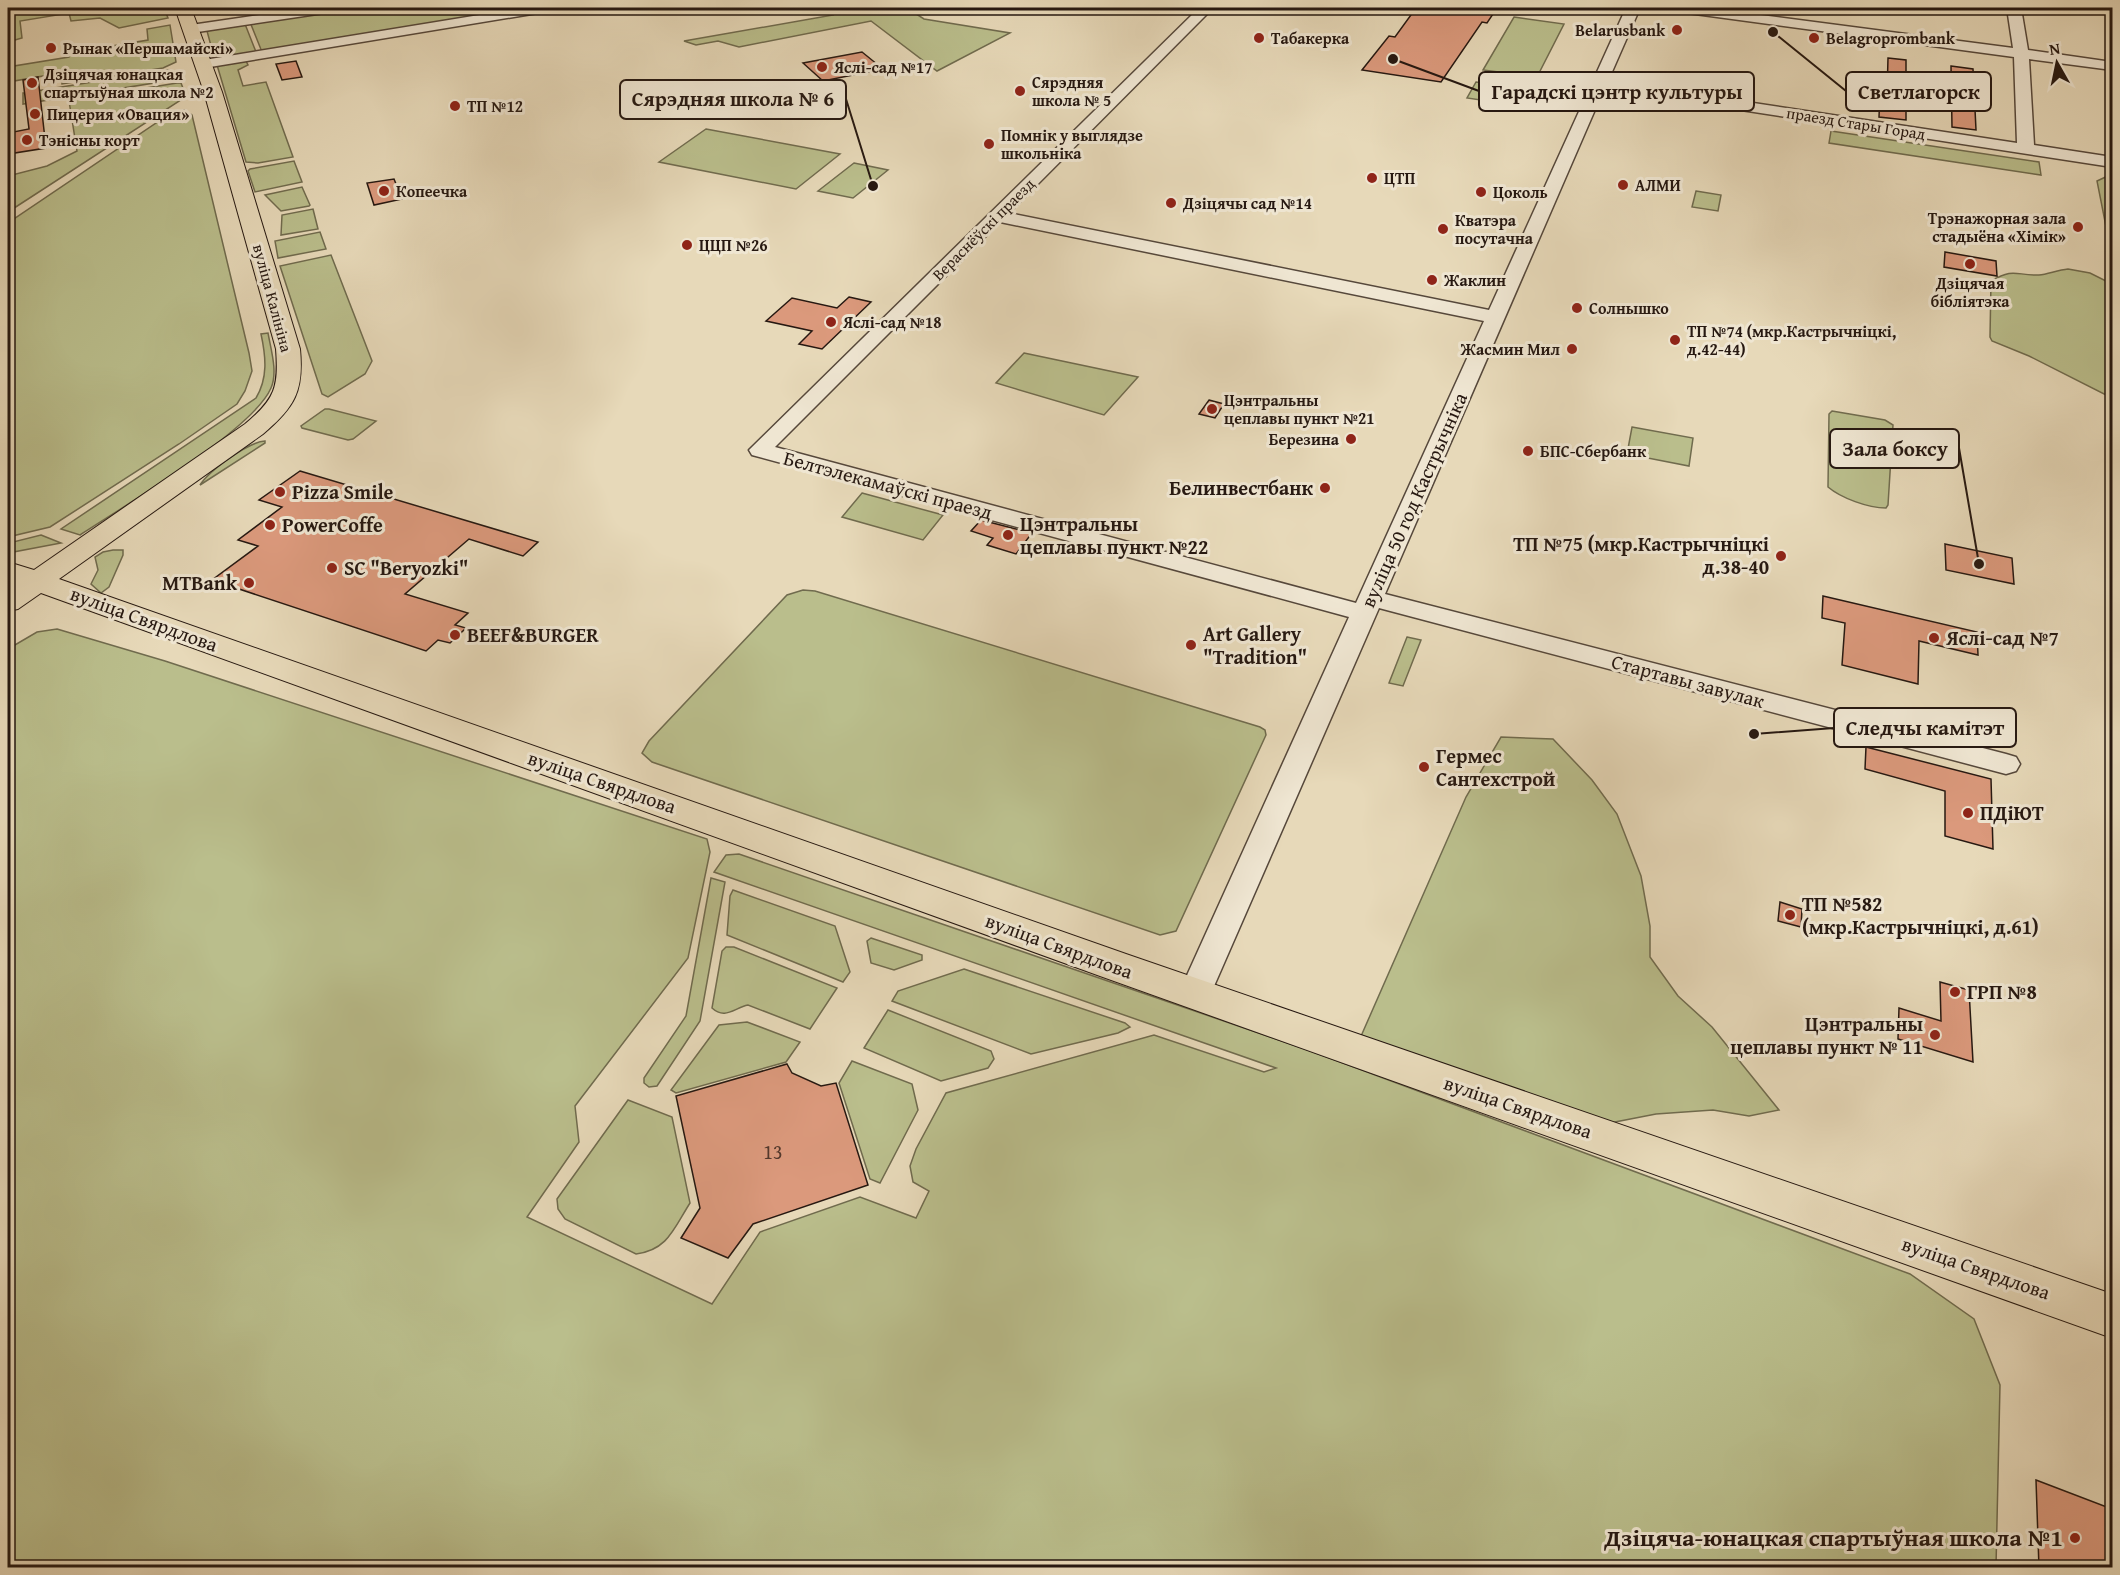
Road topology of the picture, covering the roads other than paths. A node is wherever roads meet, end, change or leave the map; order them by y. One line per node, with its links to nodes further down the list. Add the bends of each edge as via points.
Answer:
1 (183, 8): 8 (main road, вуліца Калініна)
2 (331, 8): 8 (street)
3 (544, 8): 10 (street)
4 (1206, 8): 15 (street, Вераснёўскі праезд)
5 (1633, 8): 12 (street, вуліца 50 год Кастрычніка)
6 (1680, 8): 9 (street)
7 (2014, 8): 9 (street)
8 (191, 30): 10 (main road, вуліца Калініна)
9 (2021, 53): 11 (street); 13 (street)
10 (204, 64): 18 (main road, вуліца Калініна, via 288,350 288,392 254,429)
11 (2112, 66)
12 (1599, 84): 13 (street, праезд Стары Горад); 16 (street, вуліца 50 год Кастрычніка)
13 (2026, 149): 14 (street, праезд Стары Горад)
14 (2112, 162)
15 (996, 216): 16 (street); 17 (street, Вераснёўскі праезд)
16 (1496, 317): 23 (street, вуліца 50 год Кастрычніка)
17 (760, 450): 23 (street, Белтэлекамаўскі праезд)
18 (96, 541): 19 (main road); 20 (main road, вуліца Калініна); 22 (main road, via 85,561 81,582)
19 (8, 559)
20 (23, 576): 21 (main road, вуліца Калініна); 22 (main road, вуліца Свярдлова)
21 (8, 602)
22 (95, 602): 24 (main road, via 54,603); 26 (main road, вуліца Свярдлова)
23 (1367, 606): 25 (street, Стартавы завулак); 26 (street, вуліца 50 год Кастрычніка)
24 (8, 613)
25 (2006, 764)
26 (1195, 993): 27 (main road, вуліца Свярдлова)
27 (2112, 1316)

